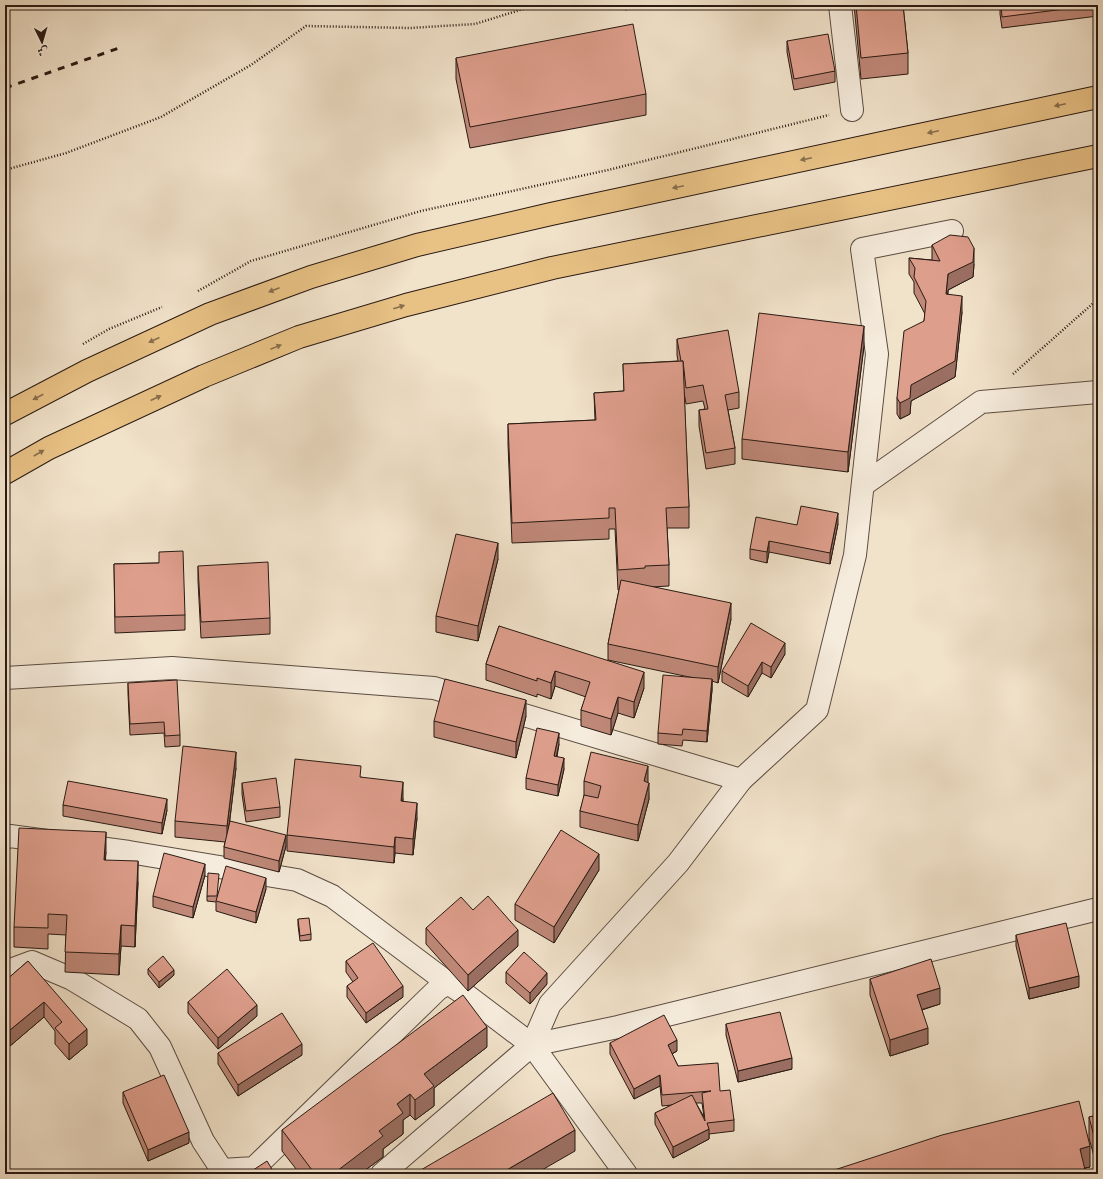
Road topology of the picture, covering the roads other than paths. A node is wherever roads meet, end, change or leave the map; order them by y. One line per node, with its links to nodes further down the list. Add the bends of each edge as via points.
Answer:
1 (840, 5): 3 (street)
2 (1098, 97): 7 (highway, one-way to 7, via 417,245 311,277 210,314 87,371)
3 (852, 110)
4 (1098, 156): 8 (highway, one-way to 4, via 49,448 204,376 299,337 406,305 552,268)
5 (952, 231): 9 (street, via 862,249 877,354)
6 (1098, 392): 9 (street, via 981,402)
7 (5, 414)
8 (5, 473)
9 (863, 485): 11 (street, via 855,555 817,710)
10 (5, 678): 11 (street, via 172,668 434,688)
11 (741, 780): 16 (street, via 678,863 550,1004)
12 (5, 838): 15 (street, via 10,836 129,852 297,880 332,896)
13 (1098, 909): 16 (street, via 618,1027)
14 (5, 972): 15 (street, via 32,962 72,979 138,1020 160,1047 203,1141 222,1170 254,1168 438,989)
15 (448, 983): 16 (street)
16 (532, 1045): 17 (street); 18 (street)
17 (382, 1174)
18 (626, 1174)

